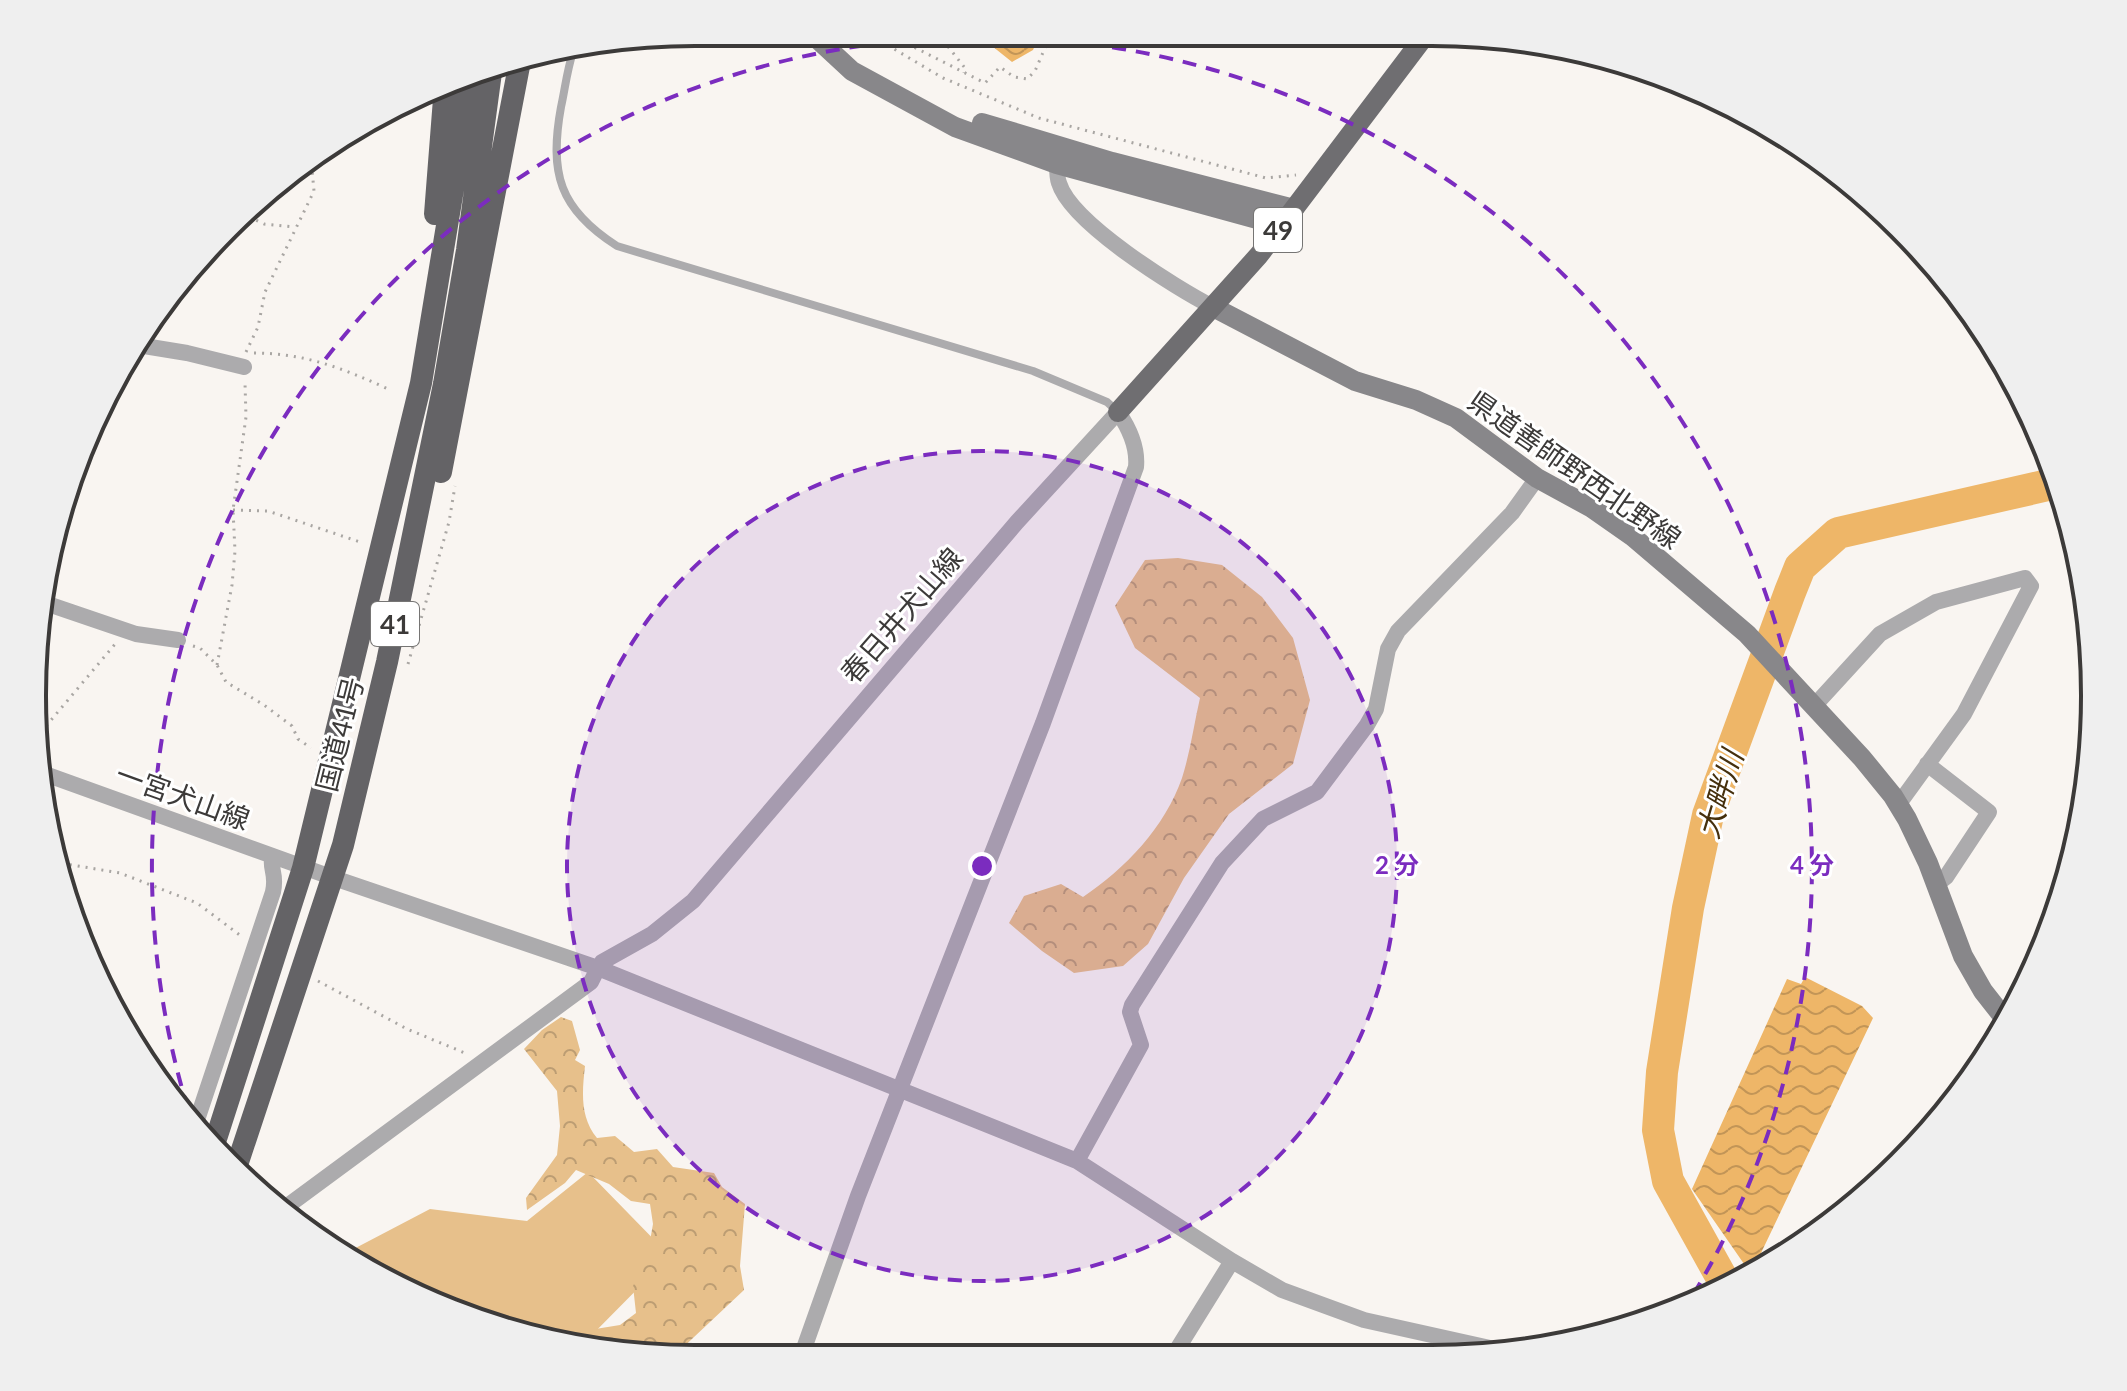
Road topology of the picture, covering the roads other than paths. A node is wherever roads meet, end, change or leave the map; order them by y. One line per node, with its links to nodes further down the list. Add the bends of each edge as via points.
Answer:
1 (825, 46): 5 (main road)
2 (1417, 46): 10 (main road, 春日井犬山線 / 49)
3 (572, 58): 16 (lane, via 555,141 558,175 593,231 617,246 1033,371 1107,402)
4 (518, 71): 20 (highway, via 417,585)
5 (852, 71): 9 (main road, via 955,127); 10 (main road, via 986,125)
6 (490, 79): 20 (highway, 国道41号 / 41, via 460,295)
7 (467, 87): 15 (highway, 国道41号 / 41)
8 (444, 96): 15 (highway, via 420,339)
9 (1057, 164): 11 (main road); 12 (street, 県道善師野西北野線, via 1059,184 1073,206 1160,277)
10 (1294, 209): 11 (main road, 春日井犬山線 / 49)
11 (1282, 226): 12 (main road, 春日井犬山線 / 49)
12 (1213, 307): 16 (main road, 春日井犬山線 / 49); 17 (main road, 県道善師野西北野線, via 1355,381 1456,418)
13 (148, 347): 14 (street)
14 (244, 367)
15 (421, 383): 26 (highway, 国道41号 / 41)
16 (1118, 412): 29 (street, 春日井犬山線 / 49, via 1017,522 693,901); 31 (street, via 1132,436 1136,467)
17 (1537, 478): 21 (main road, 県道善師野西北野線, via 1632,536 1747,634); 35 (street, via 1504,522 1398,631 1388,649 1376,709 1317,792 1263,819 1203,889 1132,1005 1141,1045)
18 (53, 606): 19 (street, via 127,631)
19 (178, 640)
20 (387, 662): 27 (highway, 国道41号 / 41)
21 (1815, 705): 22 (street, via 1880,634 1936,602 2025,578 2031,586 2018,612 1964,714); 24 (main road, 県道善師野西北野線)
22 (1927, 764): 24 (street); 28 (street, via 1989,812)
23 (52, 776): 25 (street, 一宮犬山線)
24 (1898, 805): 28 (main road, 県道善師野西北野線)
25 (272, 856): 26 (street, 一宮犬山線); 32 (street, via 270,865 277,877)
26 (303, 868): 27 (street); 33 (highway, 国道41号 / 41)
27 (331, 877): 29 (street); 34 (highway, 国道41号 / 41)
28 (1936, 885): 30 (main road, 県道善師野西北野線, via 1963,956)
29 (598, 968): 31 (street); 36 (street, 春日井犬山線, via 591,982)
30 (1999, 1011)
31 (900, 1089): 35 (street); 39 (street)
32 (199, 1114)
33 (217, 1135)
34 (239, 1158)
35 (1077, 1161): 37 (street)
36 (291, 1203)
37 (1232, 1261): 38 (street, via 1282,1290 1364,1320); 40 (street)
38 (1472, 1344)
39 (805, 1345)
40 (1180, 1345)

